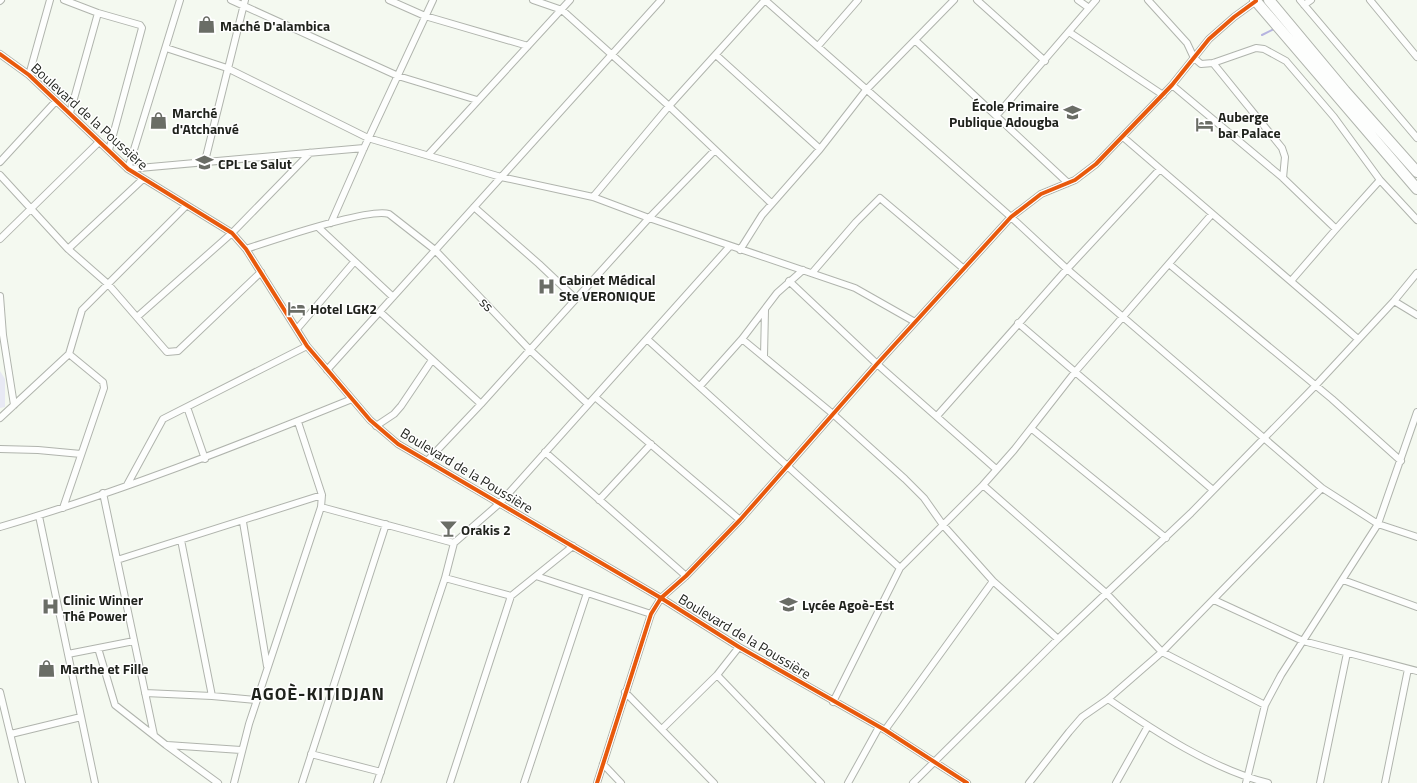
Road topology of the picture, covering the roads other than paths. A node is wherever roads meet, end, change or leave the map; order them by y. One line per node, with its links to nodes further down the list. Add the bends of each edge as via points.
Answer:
1 (50, 0): 40 (street)
2 (64, 0): 25 (street)
3 (180, 0): 31 (street)
4 (232, 0): 22 (street)
5 (389, 0): 26 (street)
6 (433, 0): 26 (street)
7 (533, 0): 24 (street)
8 (661, 0): 33 (street)
9 (765, 0): 30 (street); 34 (street)
10 (858, 0): 30 (street)
11 (954, 0): 28 (street)
12 (977, 0): 37 (street)
13 (1078, 0): 23 (street)
14 (1096, 0): 23 (street)
15 (1148, 0): 36 (street, via 1187,43)
16 (1269, 0): 64 (main road, via 1344,91)
17 (1311, 0): 21 (street)
18 (1370, 0): 35 (street)
19 (569, 1): 24 (street)
20 (1255, 1): 36 (street, via 1221,28); 71 (main road)
21 (1302, 2): 52 (street)
22 (244, 3): 39 (street); 41 (street)
23 (1089, 8): 27 (street)
24 (562, 10): 29 (street); 33 (street)
25 (98, 13): 48 (street); 56 (street, via 140,25 142,28)
26 (425, 16): 29 (street); 41 (street)
27 (1069, 32): 37 (street); 44 (street)
28 (916, 41): 43 (street); 49 (street)
29 (528, 46): 45 (street)
30 (818, 46): 43 (street)
31 (166, 48): 39 (street); 62 (street)
32 (0, 54): 40 (street, Boulevard de la Poussière)
33 (611, 55): 47 (street); 66 (street)
34 (716, 55): 47 (street); 55 (street)
35 (1417, 57)
36 (1194, 58): 38 (street, via 1202,64); 42 (street)
37 (1045, 61): 49 (street)
38 (1213, 63): 67 (street, via 1282,148 1285,157); 69 (street, via 1256,48 1264,49 1286,61 1334,117)
39 (227, 68): 50 (street); 60 (street)
40 (29, 75): 46 (street, Boulevard de la Poussière)
41 (398, 76): 45 (street); 50 (street)
42 (1172, 85): 44 (street); 67 (street)
43 (866, 90): 55 (street); 78 (street)
44 (1163, 94): 51 (street)
45 (477, 100): 59 (street)
46 (56, 101): 48 (street, Boulevard de la Poussière); 61 (street)
47 (669, 106): 57 (street); 72 (street)
48 (70, 114): 53 (street, Boulevard de la Poussière)
49 (997, 115): 70 (street)
50 (368, 138): 54 (street); 59 (street)
51 (1123, 138): 63 (street); 70 (street, via 1091,169)
52 (1417, 138)
53 (99, 142): 56 (street, Boulevard de la Poussière); 76 (street)
54 (364, 148): 58 (street); 81 (street)
55 (820, 149): 73 (street)
56 (109, 150): 62 (street, Boulevard de la Poussière)
57 (715, 150): 73 (street); 79 (street)
58 (310, 153): 60 (street); 84 (street)
59 (428, 156): 66 (street)
60 (205, 161): 62 (street)
61 (0, 162)
62 (128, 169): 68 (street, Boulevard de la Poussière)
63 (1160, 169): 77 (street); 94 (street)
64 (1417, 172)
65 (0, 175): 76 (street)
66 (501, 177): 72 (street); 75 (street)
67 (1283, 178): 83 (street)
68 (143, 179): 74 (street, Boulevard de la Poussière); 87 (street)
69 (1380, 180): 80 (street); 83 (street)
70 (1068, 183): 78 (street, via 1041,194)
71 (1417, 189)
72 (593, 197): 79 (street)
73 (771, 203): 90 (street)
74 (186, 206): 84 (street, Boulevard de la Poussière); 101 (street)
75 (474, 207): 89 (street); 104 (street)
76 (31, 210): 85 (street); 87 (street)
77 (1212, 214): 92 (street); 100 (street)
78 (1011, 217): 93 (street); 94 (street)
79 (649, 218): 86 (street); 104 (street)
80 (1417, 220)
81 (331, 223): 82 (street); 89 (street, ss, via 380,212 388,214)
82 (318, 227): 88 (street); 91 (street)
83 (1336, 229): 100 (street)
84 (232, 233): 88 (street, Boulevard de la Poussière); 109 (street)
85 (0, 239)
86 (730, 246): 90 (street); 114 (street)
87 (68, 248): 101 (street)
88 (246, 249): 96 (street, Boulevard de la Poussière)
89 (435, 250): 103 (street); 118 (street, ss)
90 (740, 250): 95 (street)
91 (354, 262): 103 (street); 113 (street)
92 (1169, 264): 110 (street); 125 (street)
93 (964, 269): 97 (street, via 880,198); 111 (street)
94 (1067, 269): 110 (street); 112 (street)
95 (803, 270): 97 (street); 99 (street)
96 (261, 272): 109 (street, via 178,351 167,352); 113 (street, Boulevard de la Poussière)
97 (812, 273): 111 (street, via 865,293)
98 (1417, 273): 105 (street)
99 (789, 281): 106 (street); 122 (street)
100 (1291, 281): 116 (street)
101 (108, 284): 109 (street); 119 (street, via 79,313)
102 (0, 296): 131 (street)
103 (393, 297): 107 (street)
104 (576, 299): 118 (street)
105 (1394, 301): 108 (street); 116 (street)
106 (765, 308): 115 (street); 120 (street)
107 (380, 312): 121 (street); 123 (street)
108 (1417, 315)
109 (137, 317)
110 (1123, 317): 124 (street); 140 (street)
111 (915, 322): 122 (street)
112 (1018, 323): 124 (street); 135 (street)
113 (296, 329): 117 (street, Boulevard de la Poussière)
114 (647, 338): 126 (street); 127 (street)
115 (742, 339): 120 (street); 126 (street)
116 (1358, 339): 125 (street)
117 (307, 346): 123 (street, Boulevard de la Poussière); 132 (street)
118 (530, 350): 129 (street); 130 (street, ss)
119 (69, 354): 131 (street); 144 (street, via 104,385)
120 (764, 356): 134 (street)
121 (432, 360): 129 (street); 138 (street, via 401,406)
122 (877, 364): 134 (street); 135 (street)
123 (327, 370): 128 (street, Boulevard de la Poussière)
124 (1075, 372): 139 (street); 153 (street)
125 (1316, 385): 140 (street); 147 (street)
126 (700, 386): 148 (street)
127 (595, 397): 130 (street); 141 (street)
128 (352, 400): 137 (street); 138 (street, Boulevard de la Poussière)
129 (481, 404): 146 (street)
130 (588, 404): 143 (street)
131 (14, 405): 136 (street)
132 (187, 407): 145 (street); 150 (street, via 161,422)
133 (1417, 412): 147 (street)
134 (833, 414): 148 (street); 165 (street, via 924,498)
135 (936, 416): 149 (street)
136 (0, 418)
137 (298, 422): 145 (street); 155 (street)
138 (376, 426): 146 (street, Boulevard de la Poussière, via 398,444)
139 (1032, 429): 149 (street); 168 (street)
140 (1262, 438): 152 (street); 153 (street)
141 (651, 444): 156 (street); 161 (street)
142 (0, 449): 144 (street)
143 (545, 452): 156 (street); 157 (street)
144 (81, 454): 158 (street)
145 (205, 459): 150 (street)
146 (427, 461): 157 (street, Boulevard de la Poussière)
147 (1401, 461): 164 (street)
148 (789, 466): 161 (street); 173 (street)
149 (996, 469): 151 (street)
150 (127, 485): 154 (street)
151 (983, 485): 165 (street); 180 (street)
152 (1322, 488): 164 (street); 183 (street)
153 (1213, 490): 168 (street)
154 (103, 493): 158 (street); 172 (street)
155 (322, 495): 159 (street); 162 (street)
156 (600, 500): 175 (street)
157 (500, 502): 170 (street); 171 (street, Boulevard de la Poussière)
158 (63, 508): 160 (street)
159 (321, 508): 163 (street); 194 (street)
160 (39, 516): 166 (street); 192 (street)
161 (740, 520): 175 (street)
162 (243, 522): 169 (street); 194 (street)
163 (386, 524): 170 (street); 215 (street)
164 (1378, 524): 167 (street); 177 (street)
165 (943, 525): 173 (street); 178 (street)
166 (0, 528)
167 (1417, 537)
168 (1166, 538): 180 (street)
169 (181, 540): 172 (street); 201 (street)
170 (454, 543): 176 (street)
171 (573, 546): 174 (street); 182 (street, Boulevard de la Poussière)
172 (117, 560): 187 (street)
173 (900, 568): 204 (street)
174 (536, 576): 179 (street); 181 (street)
175 (686, 576): 182 (street)
176 (445, 578): 181 (street); 218 (street)
177 (1343, 580): 184 (street); 188 (street)
178 (993, 581): 186 (street); 210 (street)
179 (587, 593): 185 (street); 229 (street)
180 (1106, 593): 186 (street); 191 (street)
181 (511, 596): 228 (street)
182 (662, 598): 185 (street); 189 (street, Boulevard de la Poussière)
183 (1214, 600): 188 (street); 191 (street)
184 (1417, 607)
185 (651, 614): 199 (street)
186 (1058, 639): 216 (street)
187 (134, 641): 190 (street); 200 (street)
188 (1303, 641): 193 (street); 205 (street)
189 (739, 647): 197 (street); 204 (street, Boulevard de la Poussière)
190 (98, 648): 192 (street); 212 (street, via 115,705)
191 (1162, 652): 202 (street); 205 (street)
192 (68, 654): 206 (street)
193 (1347, 654): 195 (street); 238 (street)
194 (267, 669): 203 (street)
195 (1408, 669): 196 (street); 239 (street)
196 (1417, 671)
197 (717, 675): 209 (street); 220 (street)
198 (0, 692): 211 (street)
199 (625, 692): 209 (street); 217 (street)
200 (145, 693): 201 (street); 212 (street)
201 (212, 696): 203 (street)
202 (1108, 699): 207 (street); 235 (street, via 1091,710 1069,732)
203 (256, 700): 214 (street)
204 (833, 702): 208 (street, Boulevard de la Poussière)
205 (1265, 705): 219 (street)
206 (81, 717): 211 (street); 223 (street)
207 (1148, 726): 219 (street); 236 (street)
208 (879, 727): 210 (street, Boulevard de la Poussière); 233 (street)
209 (662, 729): 232 (street)
210 (885, 730): 216 (street, Boulevard de la Poussière)
211 (11, 734): 222 (street)
212 (154, 735): 213 (street)
213 (166, 745): 214 (street); 224 (street)
214 (241, 750): 225 (street)
215 (311, 754): 218 (street); 226 (street)
216 (934, 760): 221 (street, Boulevard de la Poussière); 234 (street)
217 (603, 764): 230 (street); 231 (street)
218 (381, 772): 227 (street)
219 (1246, 780): 237 (street)
220 (816, 782)
221 (964, 782)
222 (22, 783)
223 (95, 783)
224 (218, 783)
225 (234, 783)
226 (302, 783)
227 (377, 783)
228 (450, 783)
229 (524, 783)
230 (597, 783)
231 (621, 783)
232 (714, 783)
233 (848, 783)
234 (913, 783)
235 (1029, 783)
236 (1116, 783)
237 (1268, 783)
238 (1320, 783)
239 (1385, 783)

